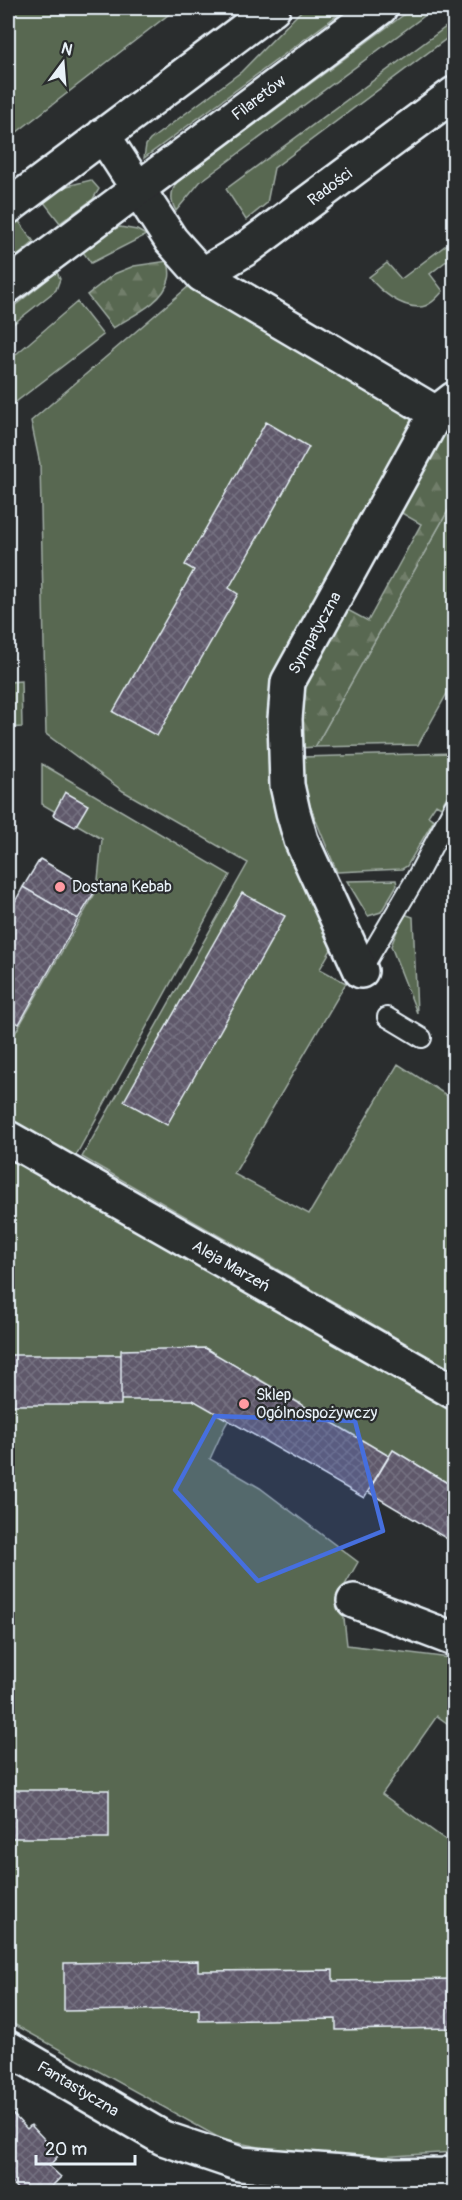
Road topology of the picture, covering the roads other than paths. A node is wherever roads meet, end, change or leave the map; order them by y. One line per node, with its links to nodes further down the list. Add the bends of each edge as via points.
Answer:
1 (273, 8): 4 (street)
2 (380, 8): 5 (street, Filaretów)
3 (454, 94): 7 (street, Radości, via 284,232 247,248)
4 (103, 135): 5 (street); 6 (street)
5 (138, 189): 7 (street, Sympatyczna, via 171,240); 8 (street, Filaretów)
6 (8, 207)
7 (202, 275): 9 (street, Sympatyczna)
8 (8, 286)
9 (446, 406): 11 (street, Sympatyczna, via 288,682 286,785 301,840)
10 (454, 806): 11 (lane)
11 (361, 971)
12 (387, 1017): 13 (lane)
13 (422, 1038)
14 (8, 1138): 15 (street, Aleja Marzeń)
15 (454, 1392)
16 (354, 1601): 17 (street)
17 (454, 1639)
18 (8, 2048): 20 (street, Fantastyczna, via 163,2138 240,2164)
19 (454, 2172): 20 (street, Fantastyczna)
20 (392, 2184)

